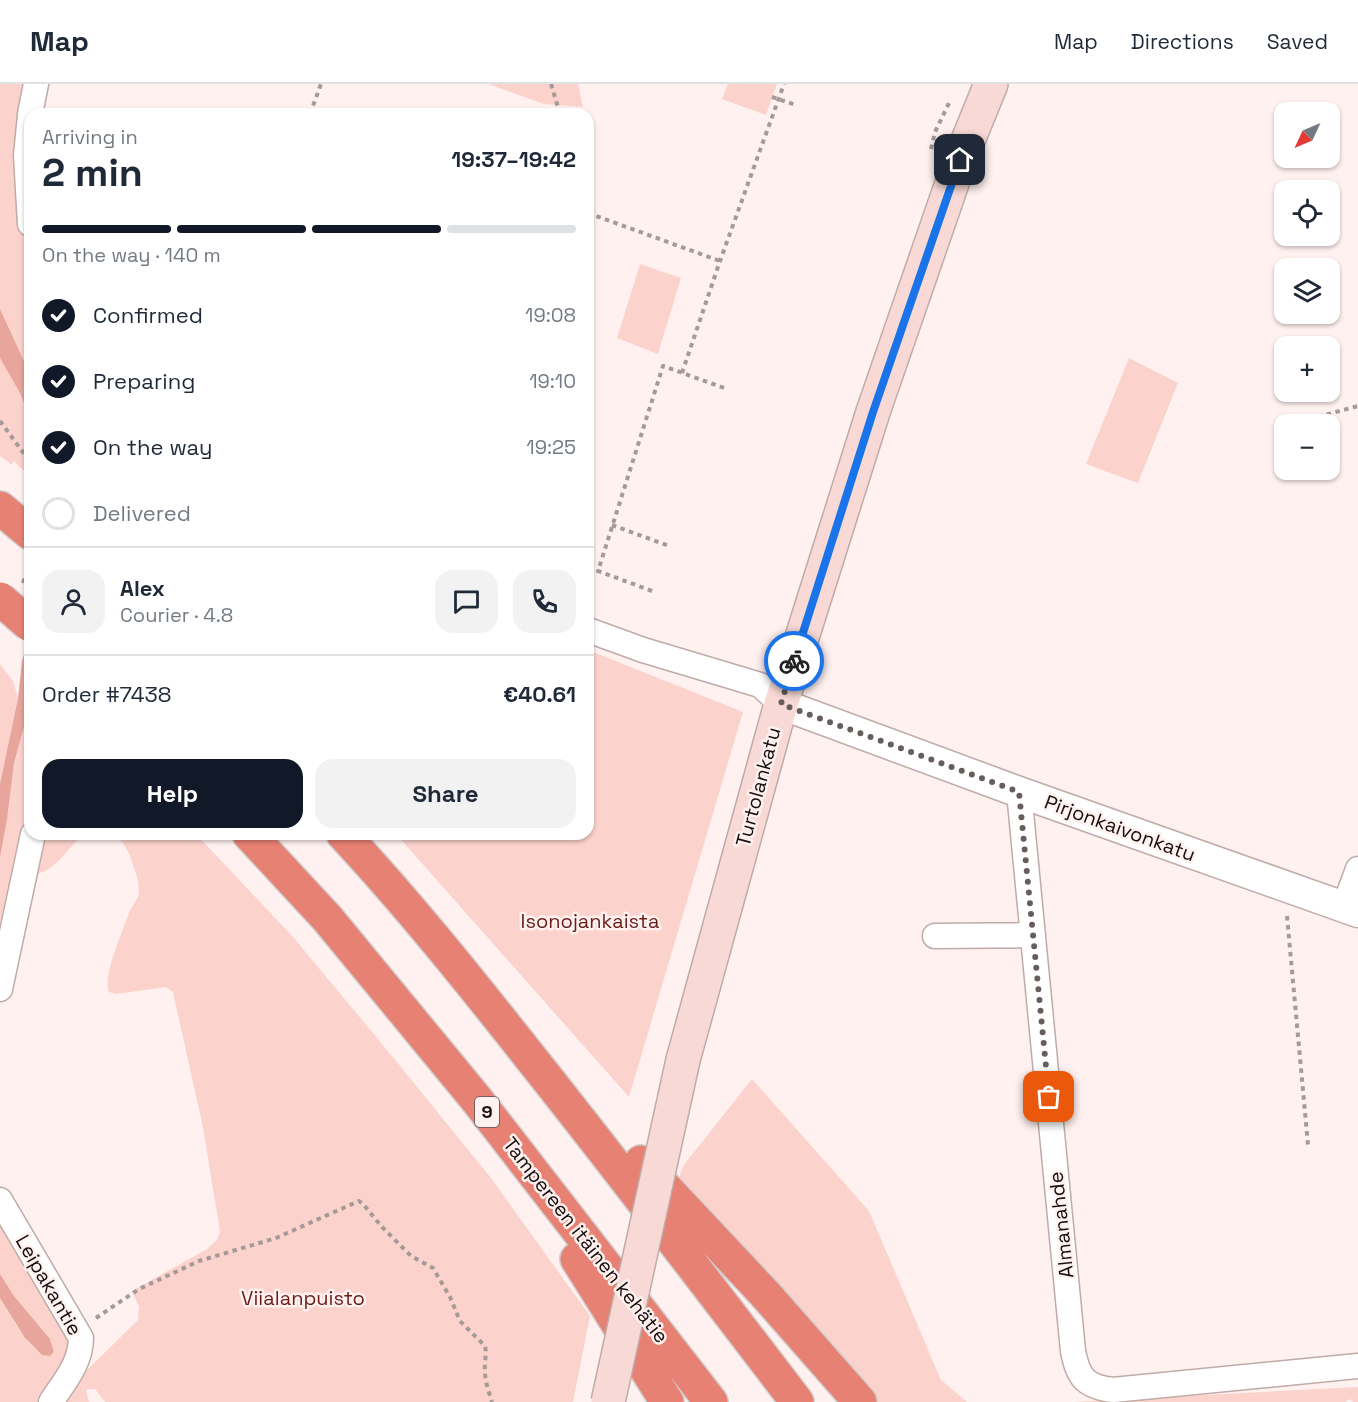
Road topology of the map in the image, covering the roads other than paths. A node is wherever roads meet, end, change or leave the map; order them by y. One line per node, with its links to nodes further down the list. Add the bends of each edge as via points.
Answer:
1 (36, 84): 3 (street)
2 (991, 84): 9 (main road, Turtolankatu, via 960,160 873,412)
3 (31, 108)
4 (2, 509): 5 (highway)
5 (24, 528)
6 (0, 598): 7 (highway, bridge)
7 (24, 620)
8 (594, 632): 9 (street, via 760,685)
9 (781, 704): 10 (street, Pirjonkaivonkatu); 24 (main road, Turtolankatu, bridge, via 683,1060)
10 (1019, 792): 15 (street, Pirjonkaivonkatu); 16 (street, Almanahde)
11 (32, 840): 19 (street)
12 (255, 840): 20 (highway, Tampereen itäinen kehätie / 9, via 327,918)
13 (349, 840): 18 (highway)
14 (1358, 869): 15 (street)
15 (1351, 909)
16 (1033, 935): 17 (street); 22 (street, Almanahde, via 1073,1351 1082,1377 1090,1385 1113,1390)
17 (935, 936)
18 (468, 978): 27 (highway); 28 (highway, via 765,1294)
19 (0, 989)
20 (477, 1100): 25 (highway); 26 (highway, Tampereen itäinen kehätie / 9)
21 (0, 1200): 23 (street, Leipakantie, via 81,1338 73,1369)
22 (1358, 1366)
23 (51, 1402)
24 (608, 1402)
25 (667, 1402)
26 (711, 1402)
27 (797, 1402)
28 (861, 1402)

